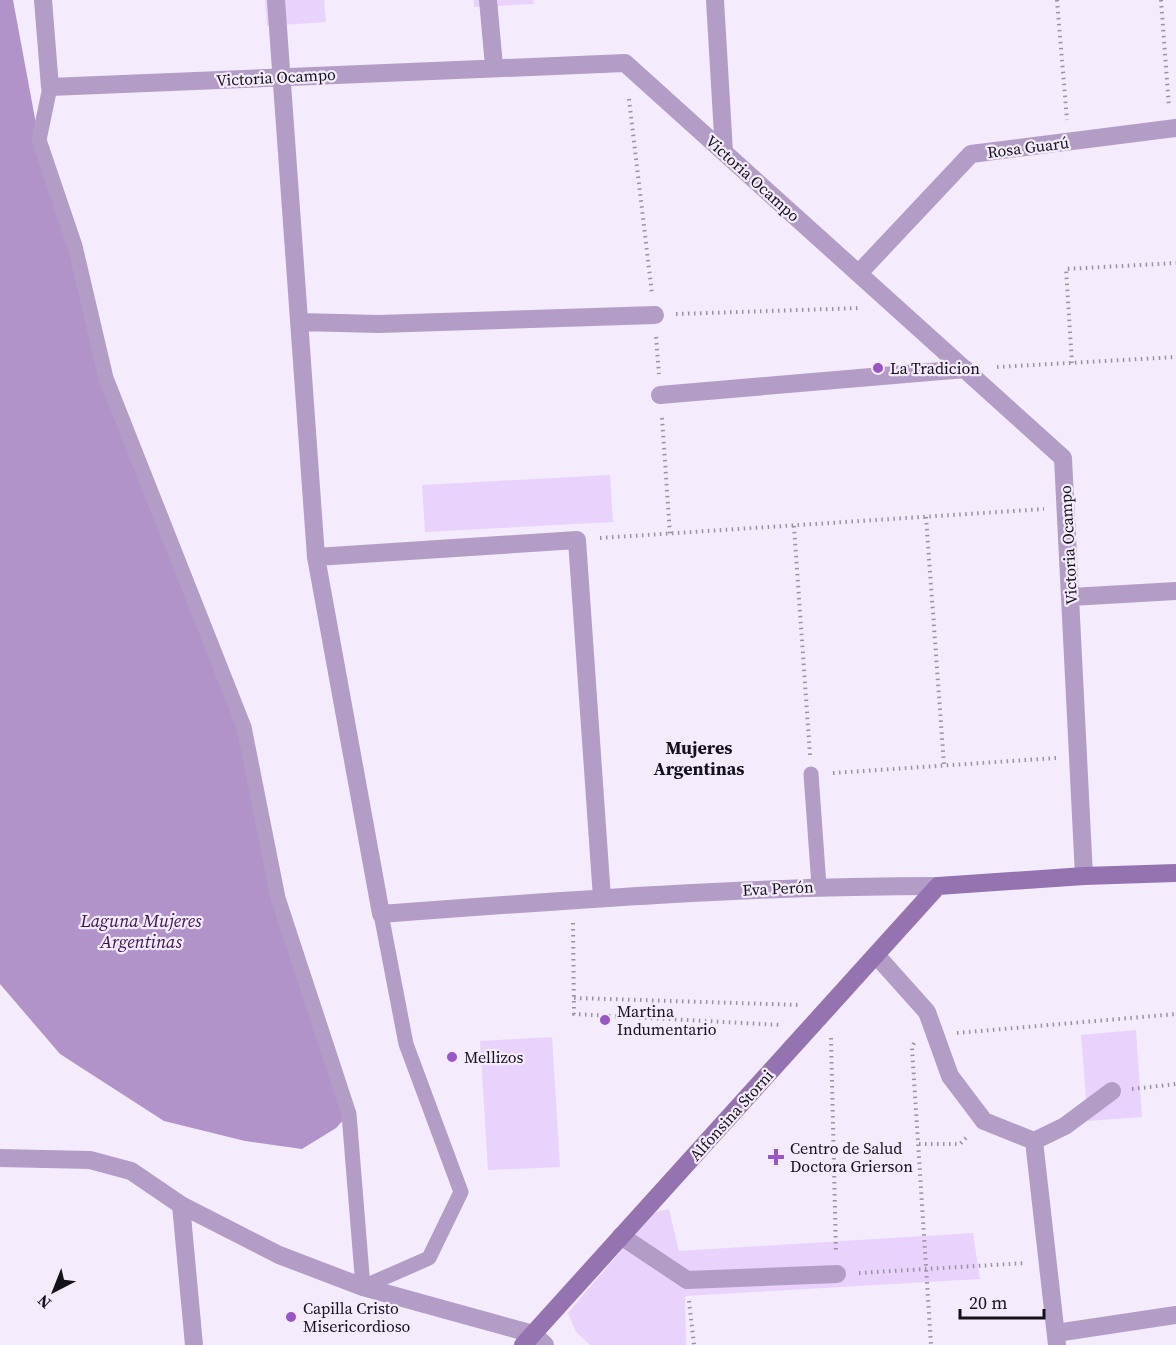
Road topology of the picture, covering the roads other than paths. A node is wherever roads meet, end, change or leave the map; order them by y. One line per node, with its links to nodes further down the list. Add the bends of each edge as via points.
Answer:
1 (43, 0): 7 (street)
2 (276, 0): 6 (street)
3 (488, 0): 5 (street)
4 (715, 0): 9 (street)
5 (494, 66): 6 (street, Victoria Ocampo); 9 (street, Victoria Ocampo, via 625,63)
6 (280, 77): 7 (street, Victoria Ocampo); 12 (street)
7 (50, 87): 32 (lane, via 39,140 75,246 106,378 244,727 278,898 349,1114)
8 (1173, 129): 10 (street, Rosa Guarú, via 971,153)
9 (724, 152): 10 (street, Victoria Ocampo)
10 (858, 273): 13 (street, Victoria Ocampo)
11 (655, 315): 12 (street, via 379,324)
12 (299, 322): 15 (street)
13 (965, 369): 14 (street); 17 (street, Victoria Ocampo, via 1063,458)
14 (660, 395)
15 (315, 557): 23 (street, via 577,540); 24 (street)
16 (1176, 591): 17 (street)
17 (1071, 597): 20 (street, Victoria Ocampo)
18 (811, 774): 21 (lane)
19 (1176, 873): 20 (street, Eva Perón)
20 (1084, 876): 22 (street, Eva Perón)
21 (819, 886): 22 (street, Eva Perón); 23 (street, Eva Perón)
22 (938, 886): 25 (street, Alfonsina Storni)
23 (602, 898): 24 (street, Eva Perón)
24 (381, 914): 32 (lane, via 406,1044 461,1192 429,1258)
25 (876, 955): 27 (street, via 927,1012 950,1076 984,1121); 30 (street, Alfonsina Storni)
26 (1112, 1091): 27 (street, via 1065,1126)
27 (1034, 1141): 34 (street)
28 (0, 1158): 29 (street, via 90,1160 131,1172)
29 (181, 1205): 32 (street, via 279,1255); 36 (street)
30 (621, 1236): 31 (street, via 687,1280); 35 (street, Alfonsina Storni)
31 (837, 1274)
32 (363, 1287): 35 (street)
33 (1176, 1315): 34 (street)
34 (1057, 1339)
35 (533, 1341)
36 (194, 1345)

